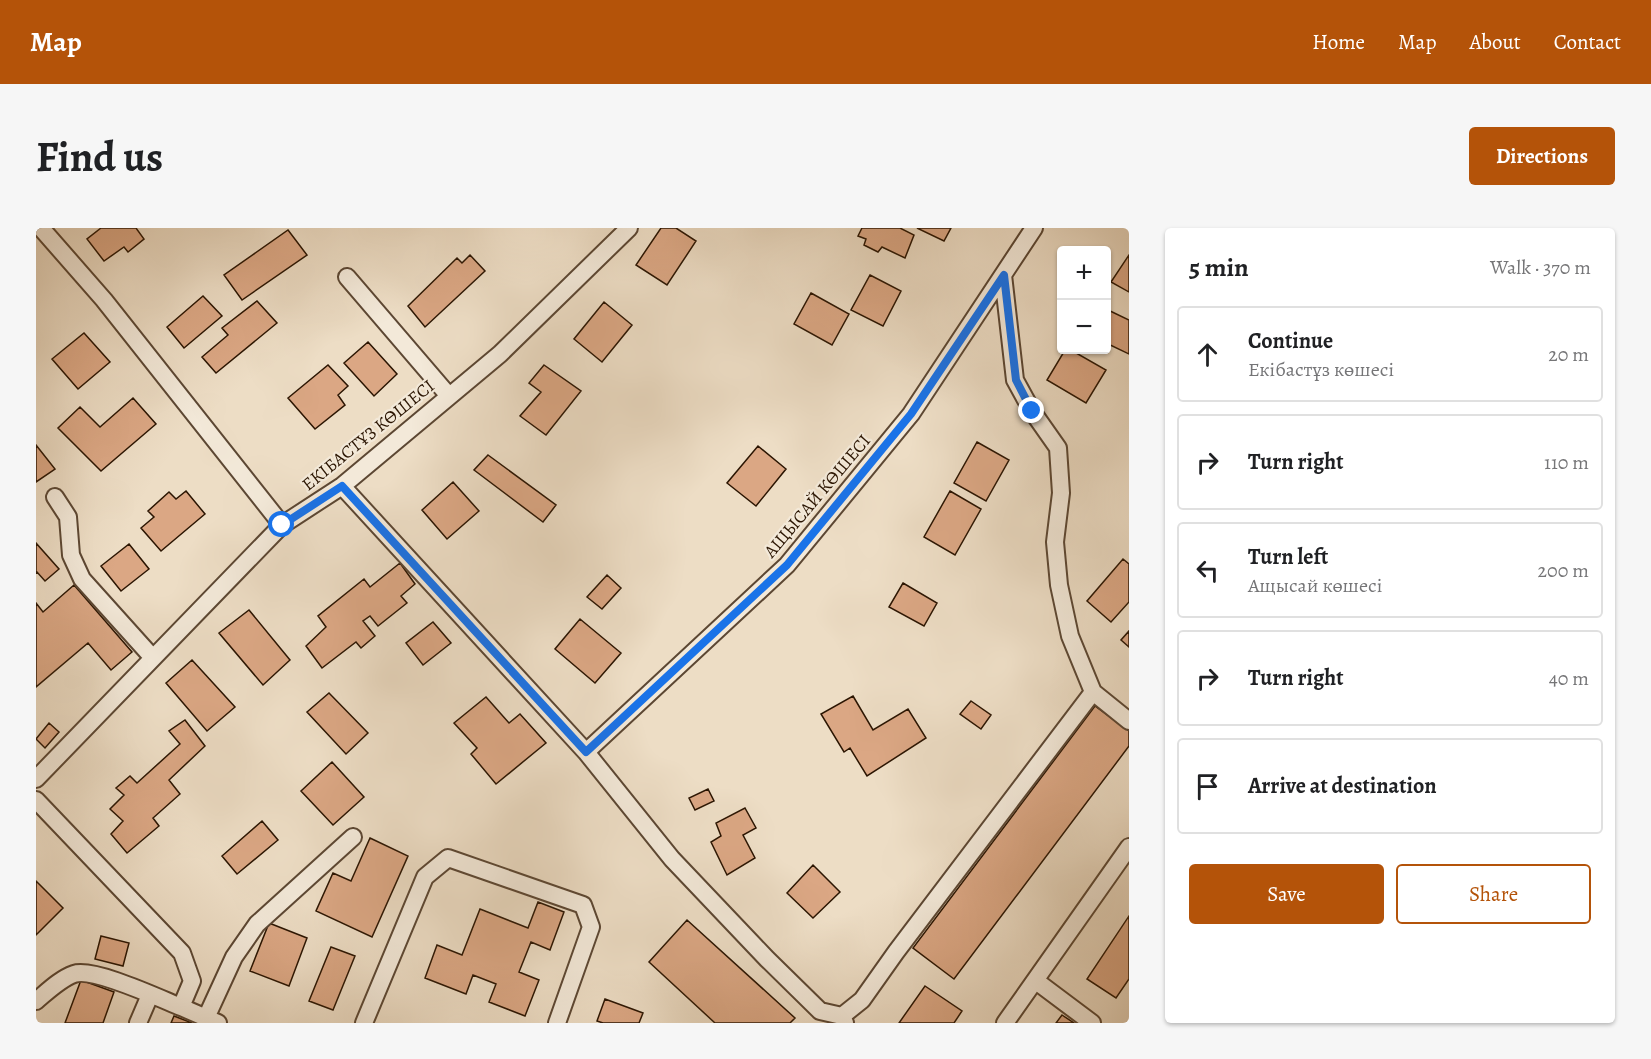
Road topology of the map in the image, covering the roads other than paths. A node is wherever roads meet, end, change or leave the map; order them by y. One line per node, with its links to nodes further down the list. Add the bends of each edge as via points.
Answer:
1 (41, 228): 9 (street, via 104,300)
2 (629, 228): 6 (street, ЕКІБАСТҰЗ КӨШЕСІ, via 500,354)
3 (1034, 228): 4 (street, АЩЫСАЙ КӨШЕСІ)
4 (1004, 275): 11 (street, via 1016,380 1058,448 1061,493 1055,542 1059,585 1070,636); 13 (street, АЩЫСАЙ КӨШЕСІ, via 911,414 787,565)
5 (347, 277): 6 (street)
6 (449, 396): 7 (street, ЕКІБАСТҰЗ КӨШЕСІ)
7 (342, 486): 9 (street, ЕКІБАСТҰЗ КӨШЕСІ); 13 (street)
8 (55, 497): 10 (street, via 68,517 71,555 82,579)
9 (282, 525): 10 (street, ЕКІБАСТҰЗ КӨШЕСІ)
10 (153, 658): 14 (street, ЕКІБАСТҰЗ КӨШЕСІ)
11 (1094, 692): 12 (street); 24 (street)
12 (1129, 721)
13 (586, 752): 24 (street, via 672,859 767,959 820,1011)
14 (36, 779)
15 (36, 800): 22 (street, via 182,953 192,981)
16 (353, 837): 23 (street, via 257,924 234,957)
17 (1129, 847): 18 (street)
18 (1123, 866): 19 (street)
19 (1036, 981): 28 (street); 29 (street)
20 (150, 994): 21 (street, via 104,976 76,973); 22 (street); 25 (street)
21 (36, 1001)
22 (181, 1007): 23 (street)
23 (212, 1020)
24 (843, 1020)
25 (138, 1023)
26 (364, 1023): 27 (street, via 424,877 448,858 583,905 591,927)
27 (557, 1023)
28 (1005, 1023)
29 (1092, 1023)

